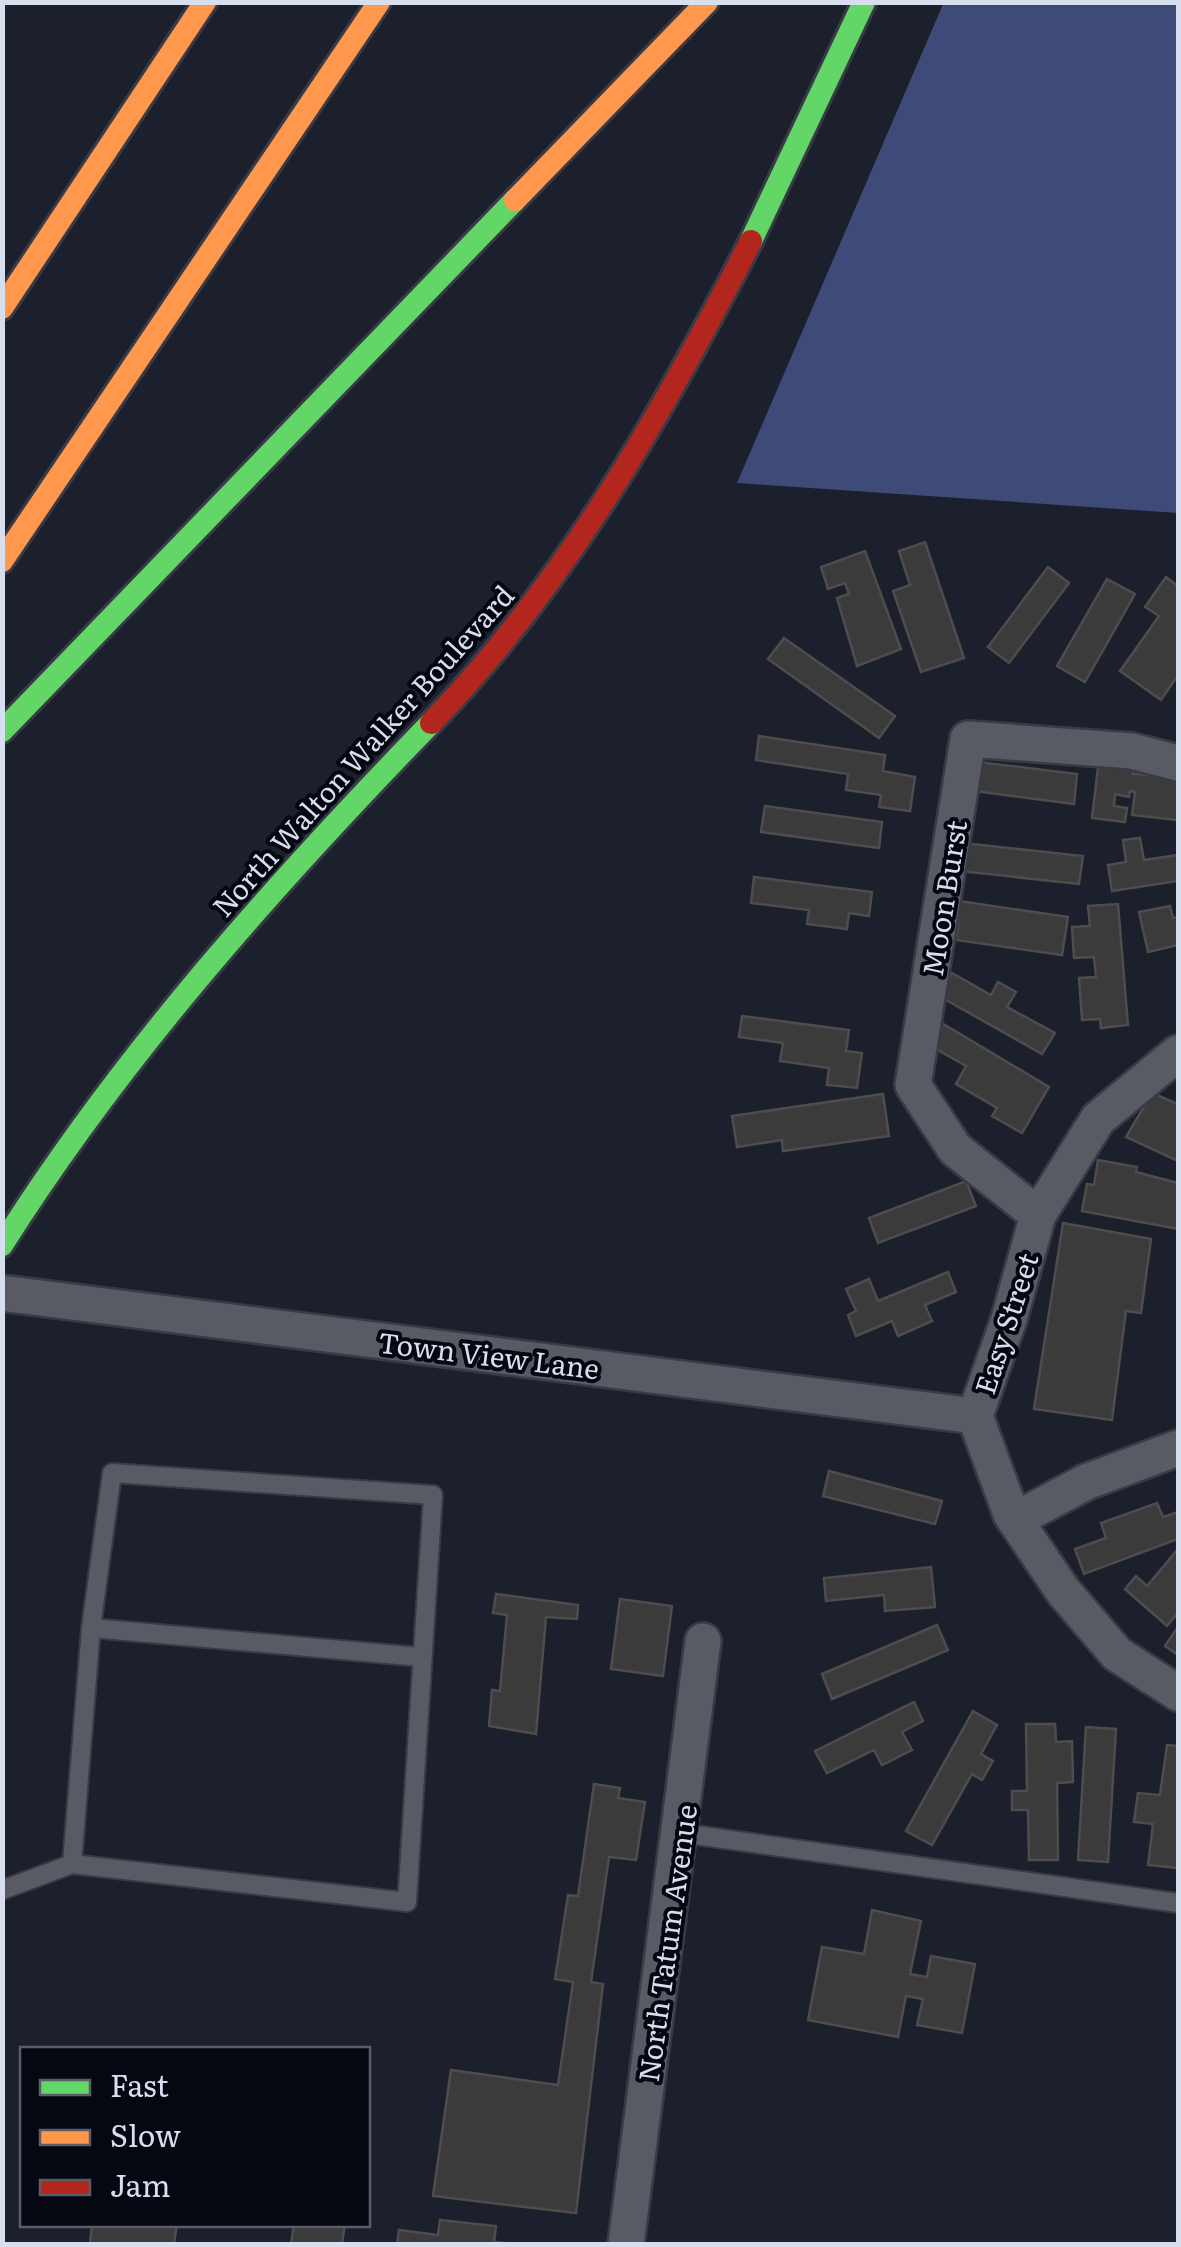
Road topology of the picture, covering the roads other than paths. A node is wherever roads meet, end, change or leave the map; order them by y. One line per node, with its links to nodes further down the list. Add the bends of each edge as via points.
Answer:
1 (205, 2): 5 (main road)
2 (379, 2): 6 (main road)
3 (707, 2): 7 (main road)
4 (864, 2): 11 (main road, North Walton Walker Boulevard, via 738,264 645,436 524,619 230,941 119,1075)
5 (2, 308)
6 (2, 562)
7 (2, 731)
8 (1178, 764): 10 (street, Moon Burst, via 1132,752 968,739 913,1085 954,1149)
9 (1178, 1053): 10 (street, Easy Street, via 1098,1119)
10 (1038, 1215): 13 (street, Easy Street)
11 (2, 1245)
12 (2, 1292): 13 (street, Town View Lane)
13 (975, 1416): 15 (street, Easy Street)
14 (1178, 1448): 15 (street, via 1086,1482)
15 (1016, 1520): 19 (street, Easy Street, via 1063,1591 1117,1654)
16 (91, 1628): 18 (lane); 18 (lane, via 112,1473 432,1496); 21 (lane)
17 (703, 1641): 20 (street, North Tatum Avenue)
18 (421, 1657): 21 (lane, via 407,1902)
19 (1178, 1693)
20 (681, 1834): 23 (lane); 24 (street, North Tatum Avenue)
21 (72, 1864): 22 (lane)
22 (2, 1890)
23 (1178, 1902)
24 (626, 2244)

